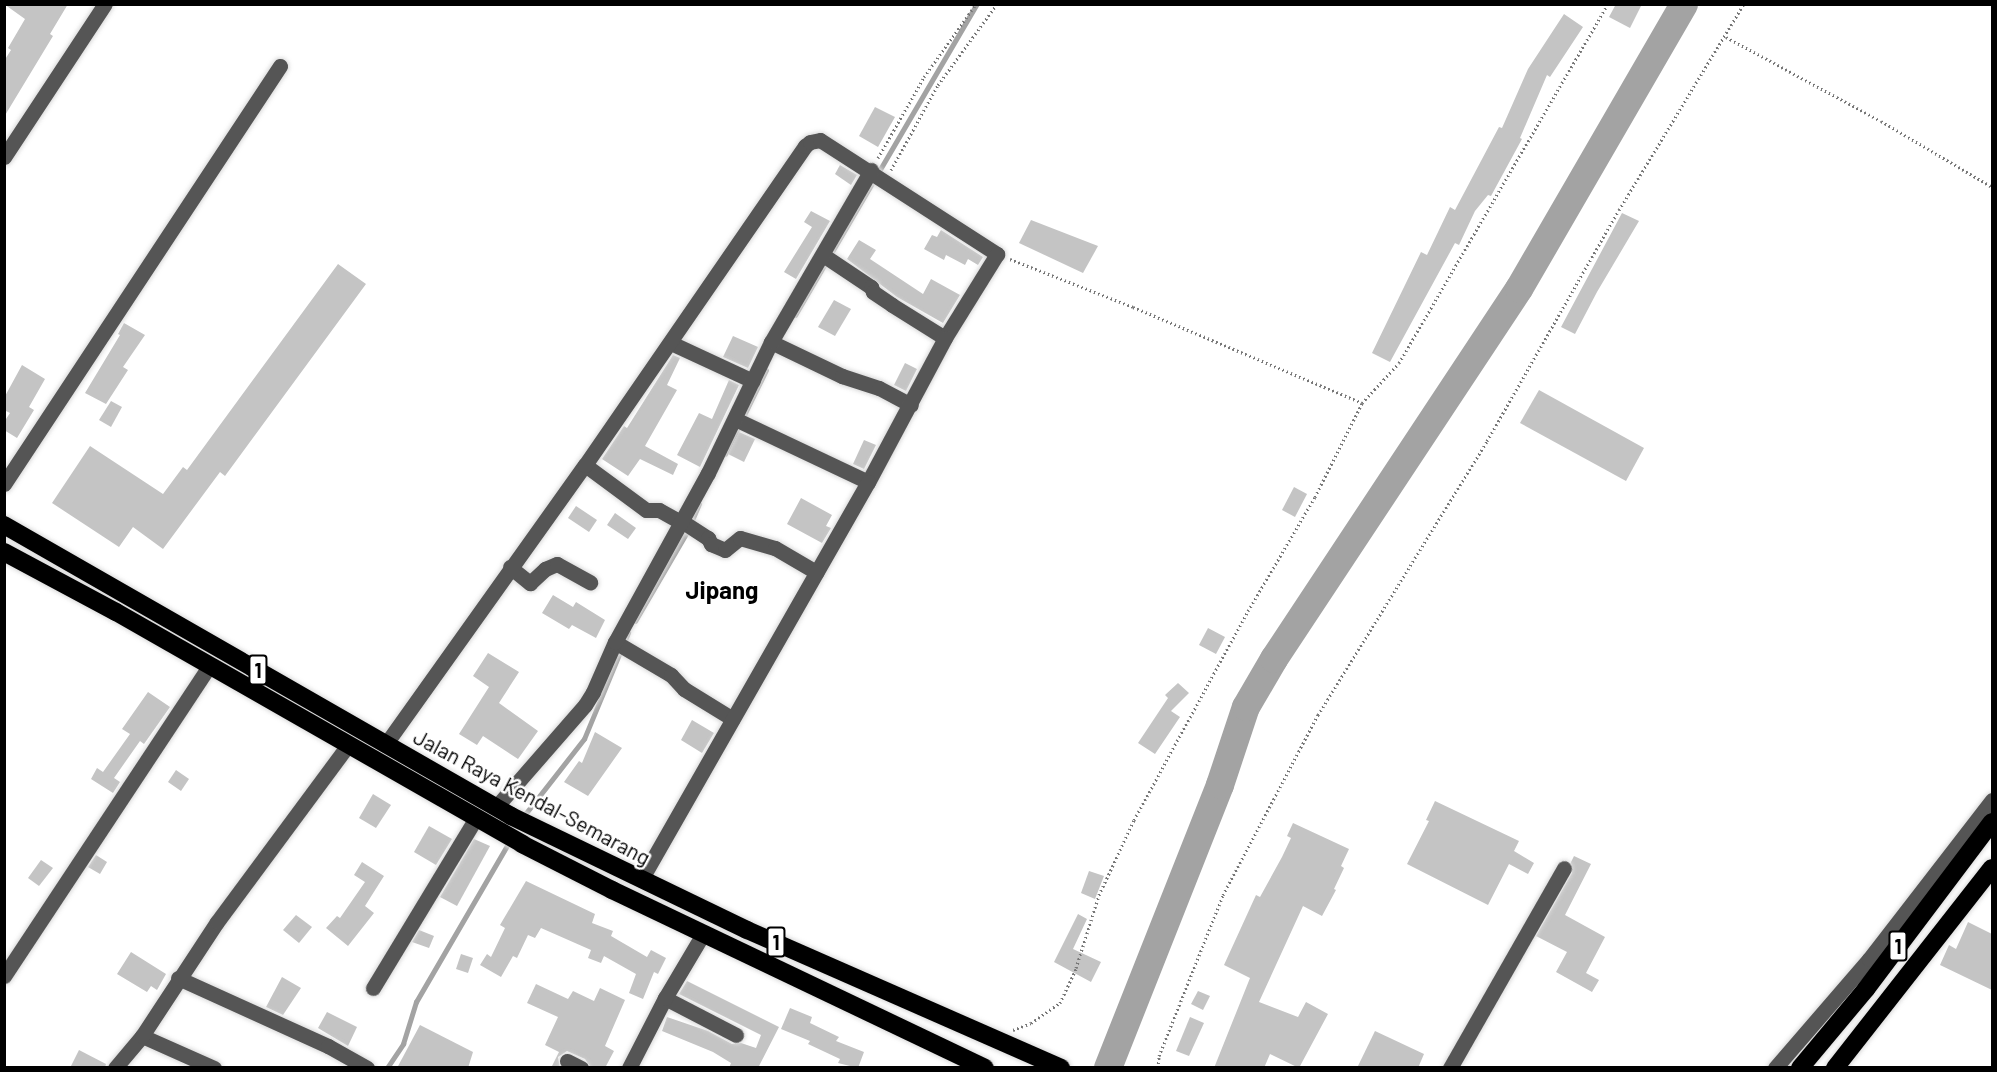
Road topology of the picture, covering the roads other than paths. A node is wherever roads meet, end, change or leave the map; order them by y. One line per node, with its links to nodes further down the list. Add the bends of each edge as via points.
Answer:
1 (105, 4): 3 (street)
2 (280, 66): 14 (street)
3 (4, 157)
4 (878, 176): 5 (street); 6 (street, via 997,254); 7 (street, via 820,140 810,142)
5 (829, 258): 6 (street, via 882,299); 8 (street, via 800,288)
6 (945, 338): 10 (street)
7 (671, 344): 9 (street); 12 (street)
8 (776, 344): 9 (street); 10 (street)
9 (753, 381): 11 (street)
10 (911, 405): 13 (street)
11 (741, 422): 13 (street); 16 (street)
12 (585, 465): 16 (street, via 646,510 659,510); 18 (street)
13 (868, 482): 19 (street)
14 (4, 484)
15 (4, 525): 24 (highway, Jalan Raya Kendal-Semarang / 1)
16 (687, 525): 19 (street, via 711,544 726,550 740,538 775,548); 21 (street)
17 (4, 552): 22 (highway, Jalan Raya Kendal-Semarang / 1)
18 (510, 567): 20 (street, via 530,583 557,564); 24 (street)
19 (816, 572): 23 (street)
20 (590, 582)
21 (621, 645): 23 (street); 27 (street, via 585,705)
22 (209, 666): 25 (highway, Jalan Raya Kendal-Semarang / 1); 34 (street)
23 (733, 719): 32 (street)
24 (385, 745): 27 (highway, Jalan Raya Kendal-Semarang / 1)
25 (347, 746): 28 (highway, Jalan Raya Kendal-Semarang / 1); 35 (street)
26 (1992, 800): 47 (street, via 1869,958)
27 (503, 812): 32 (highway, Jalan Raya Kendal-Semarang / 1)
28 (476, 818): 33 (highway, Jalan Raya Kendal-Semarang / 1); 36 (street)
29 (1992, 822): 48 (highway, 1, via 1866,989)
30 (1563, 868): 46 (street)
31 (1992, 868): 49 (highway, 1)
32 (641, 880): 45 (highway, Jalan Raya Kendal-Semarang / 1)
33 (703, 934): 37 (street); 44 (highway, Jalan Raya Kendal-Semarang / 1)
34 (4, 976)
35 (178, 978): 39 (street); 42 (street, via 328,1046)
36 (373, 988)
37 (665, 998): 38 (street); 43 (street)
38 (736, 1035)
39 (142, 1036): 40 (street); 41 (street)
40 (115, 1068)
41 (214, 1068)
42 (367, 1068)
43 (629, 1068)
44 (985, 1068)
45 (1061, 1068)
46 (1450, 1068)
47 (1775, 1068)
48 (1800, 1068)
49 (1835, 1068)

